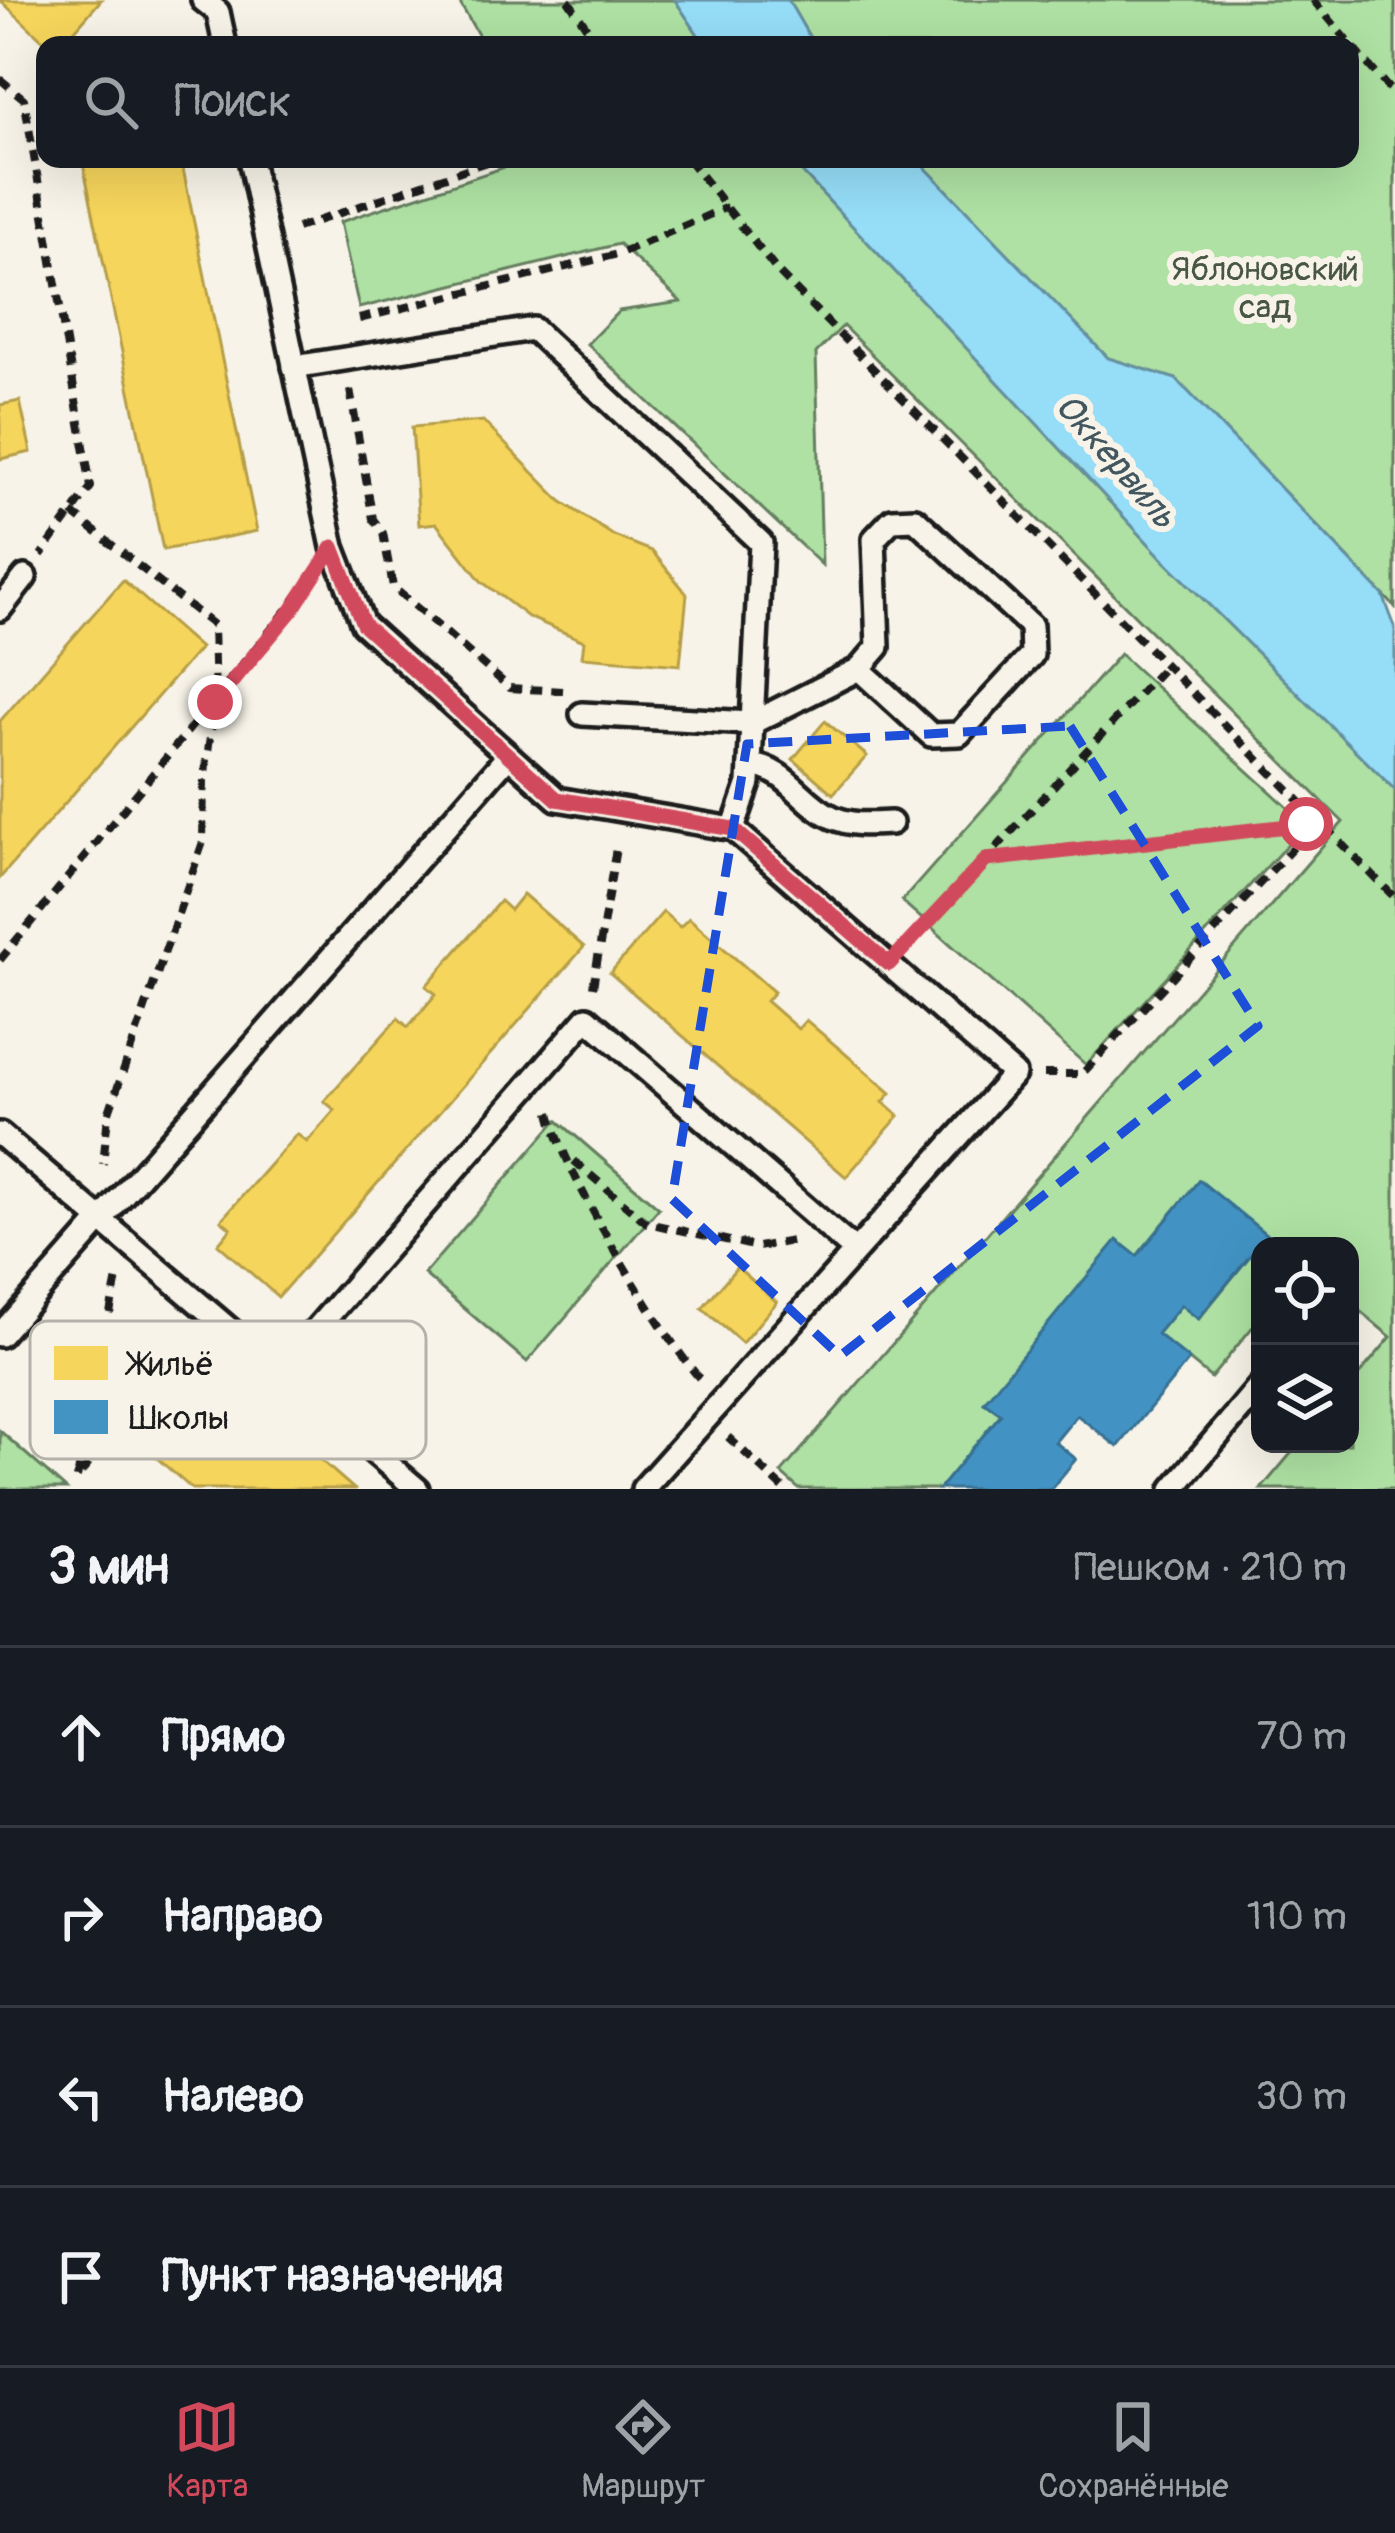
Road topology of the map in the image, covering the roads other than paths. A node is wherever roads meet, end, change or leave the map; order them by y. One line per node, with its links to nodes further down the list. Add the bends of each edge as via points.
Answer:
1 (203, 0): 2 (lane, via 218,12)
2 (223, 36)
3 (252, 168): 4 (lane)
4 (294, 367): 9 (lane, via 533,328 761,543); 10 (lane, via 333,547 363,624)
5 (0, 579): 6 (lane, via 26,578)
6 (0, 609)
7 (859, 669): 7 (lane, via 878,647 874,539 892,520 915,519 1031,626 1032,655 959,734 931,735); 9 (lane)
8 (582, 714): 9 (lane)
9 (752, 723): 11 (lane)
10 (508, 756): 13 (lane, via 557,799); 15 (lane)
11 (750, 765): 12 (lane, via 771,767 830,816); 13 (lane)
12 (892, 823)
13 (733, 829): 16 (lane, via 1014,1074)
14 (0, 1134): 15 (lane)
15 (99, 1219): 17 (lane); 19 (lane)
16 (856, 1251): 18 (lane, via 587,1018); 23 (lane)
17 (218, 1321)
18 (323, 1321)
19 (0, 1335)
20 (1251, 1397): 24 (lane)
21 (380, 1459): 22 (lane)
22 (416, 1489)
23 (643, 1489)
24 (1173, 1489)

